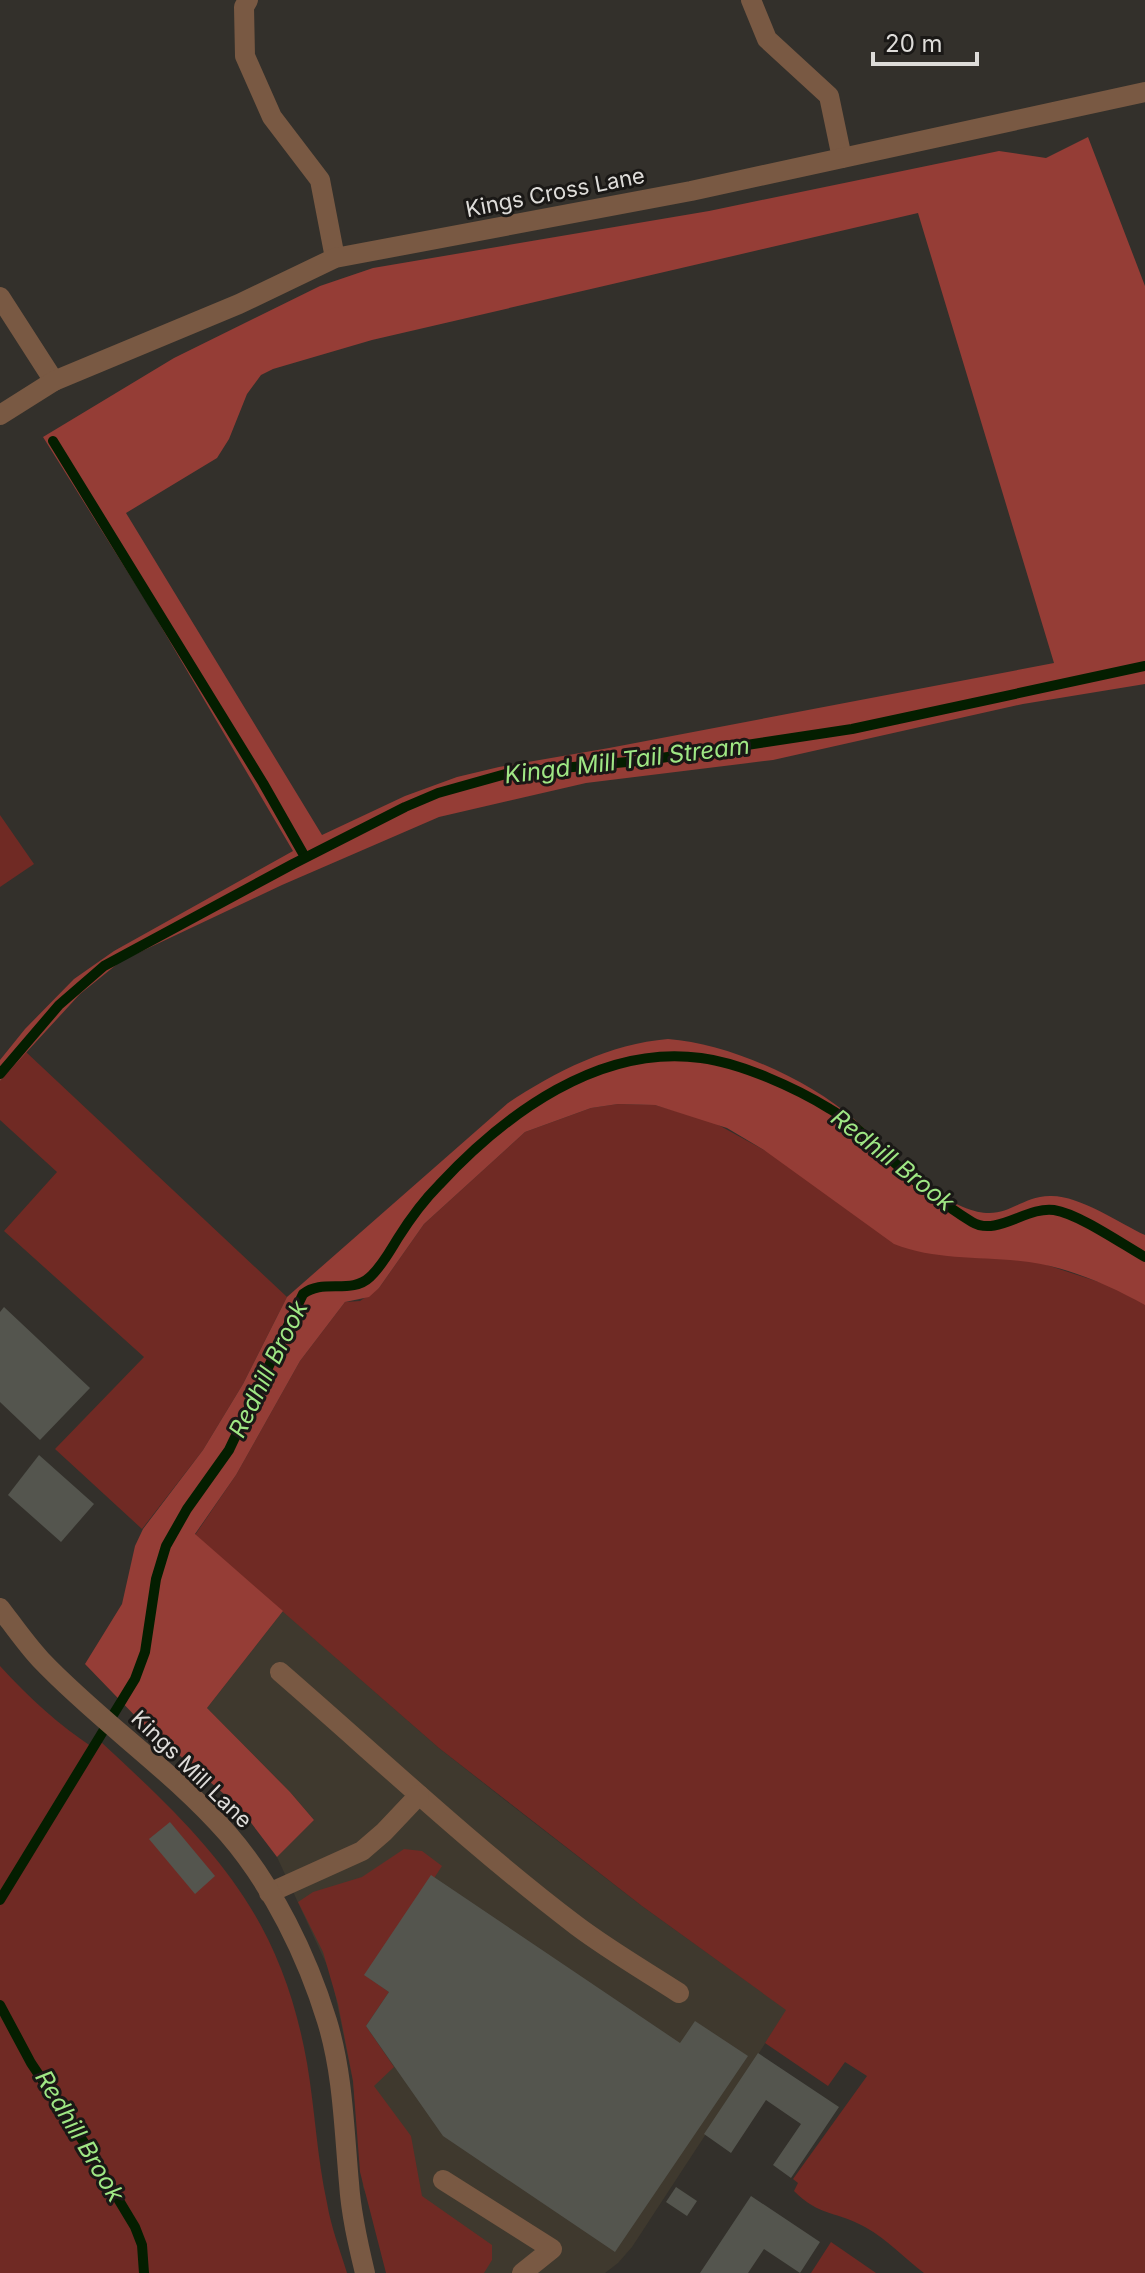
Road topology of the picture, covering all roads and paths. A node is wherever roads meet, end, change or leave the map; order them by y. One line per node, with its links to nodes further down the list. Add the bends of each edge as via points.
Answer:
1 (248, 0): 5 (street, via 245,56 272,117 320,180)
2 (751, 0): 4 (street, via 767,39 829,96)
3 (1145, 92): 4 (street, Kings Cross Lane)
4 (842, 158): 5 (street, Kings Cross Lane)
5 (335, 258): 7 (street, Kings Cross Lane)
6 (0, 297): 7 (street)
7 (54, 381): 8 (street, Kings Cross Lane)
8 (0, 415)
9 (0, 1608): 12 (street, Kings Mill Lane, via 40,1659 227,1833)
10 (280, 1672): 11 (street)
11 (419, 1795): 12 (street, via 362,1851); 13 (street, via 578,1927)
12 (269, 1893): 15 (street, Kings Mill Lane, via 328,2022)
13 (679, 1993)
14 (443, 2180): 16 (street, via 552,2249)
15 (365, 2273)
16 (522, 2273)

